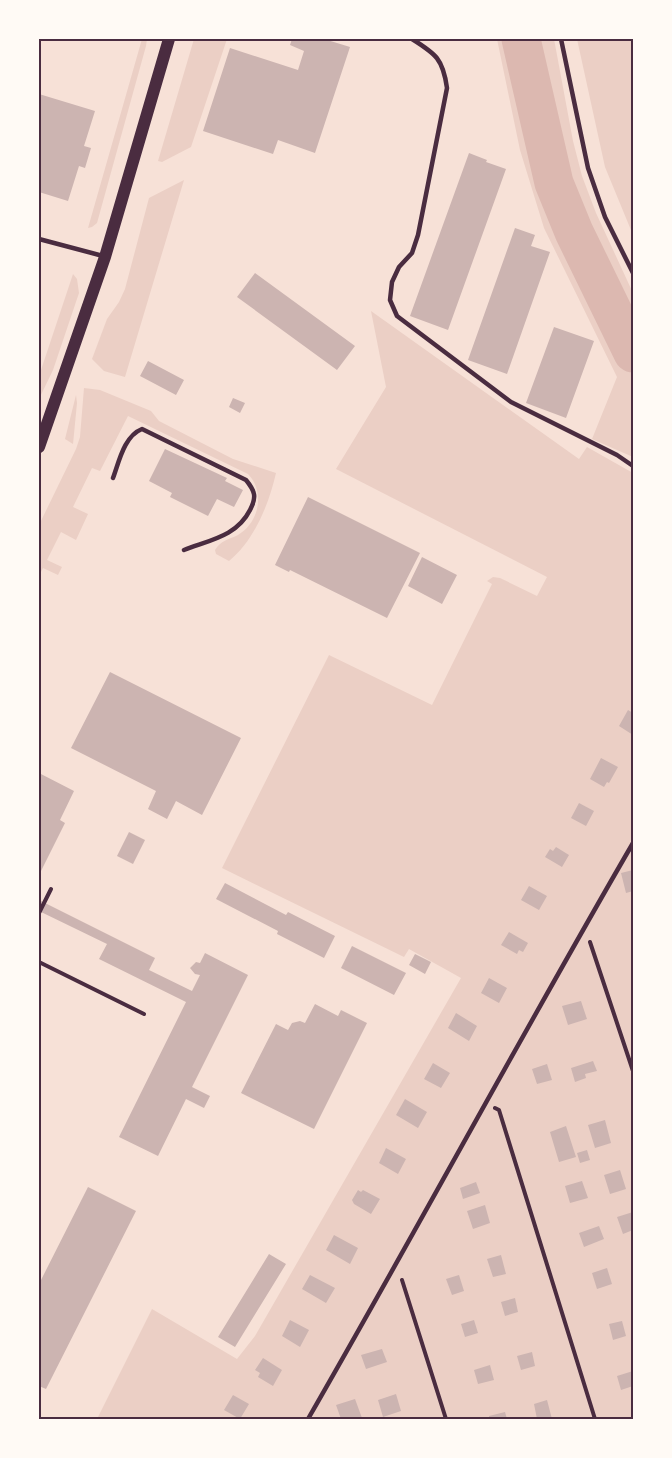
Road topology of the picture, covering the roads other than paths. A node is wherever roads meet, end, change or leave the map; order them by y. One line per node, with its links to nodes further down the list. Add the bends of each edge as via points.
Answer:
1 (169, 39): 5 (main road)
2 (412, 39): 8 (lane, via 433,52 445,69 447,88 418,235 412,253 392,282 390,300 397,316 511,402)
3 (561, 39): 6 (lane, via 588,168 605,217)
4 (39, 239): 5 (lane)
5 (105, 257): 7 (main road)
6 (633, 273)
7 (39, 447)
8 (633, 466)
9 (113, 478): 10 (lane, via 130,438 142,429 246,480 255,498 239,527)
10 (184, 550)
11 (633, 843): 12 (lane)
12 (308, 1419)

